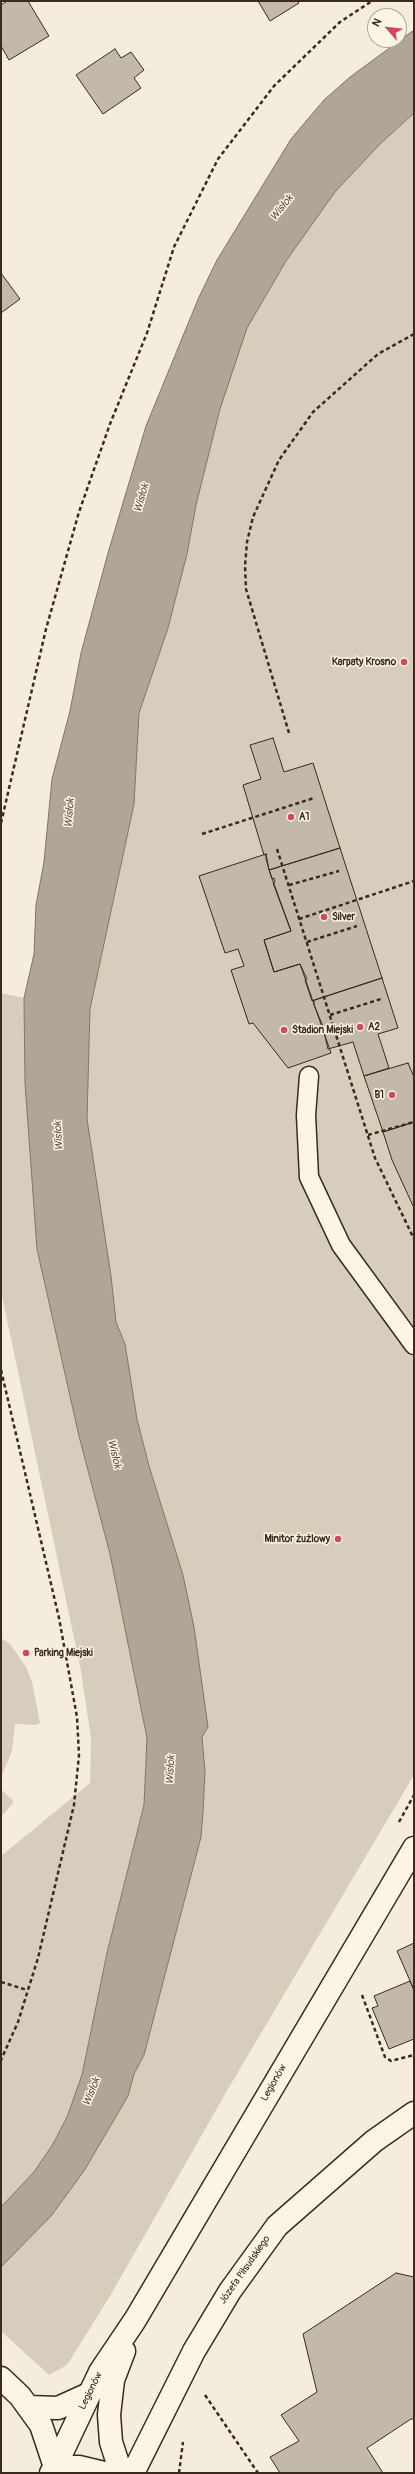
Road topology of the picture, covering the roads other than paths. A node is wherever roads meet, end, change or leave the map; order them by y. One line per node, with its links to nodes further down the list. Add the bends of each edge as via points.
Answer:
1 (309, 1076): 2 (lane, via 306,1115 309,1177 341,1245)
2 (414, 1345)
3 (414, 1848): 5 (main road, Legionów)
4 (414, 2113): 12 (main road, Józefa Piłsudskiego, via 374,2141 277,2226 230,2290 194,2351)
5 (135, 2320): 7 (main road, Legionów, via 100,2372); 11 (main road, Legionów, via 114,2380 109,2415 111,2442)
6 (7, 2384): 8 (main road)
7 (89, 2394): 8 (main road, via 58,2408); 9 (main road, Legionów)
8 (29, 2407): 9 (main road, via 41,2425)
9 (53, 2470): 10 (main road, via 79,2467)
10 (104, 2473)
11 (121, 2473)
12 (133, 2473)

